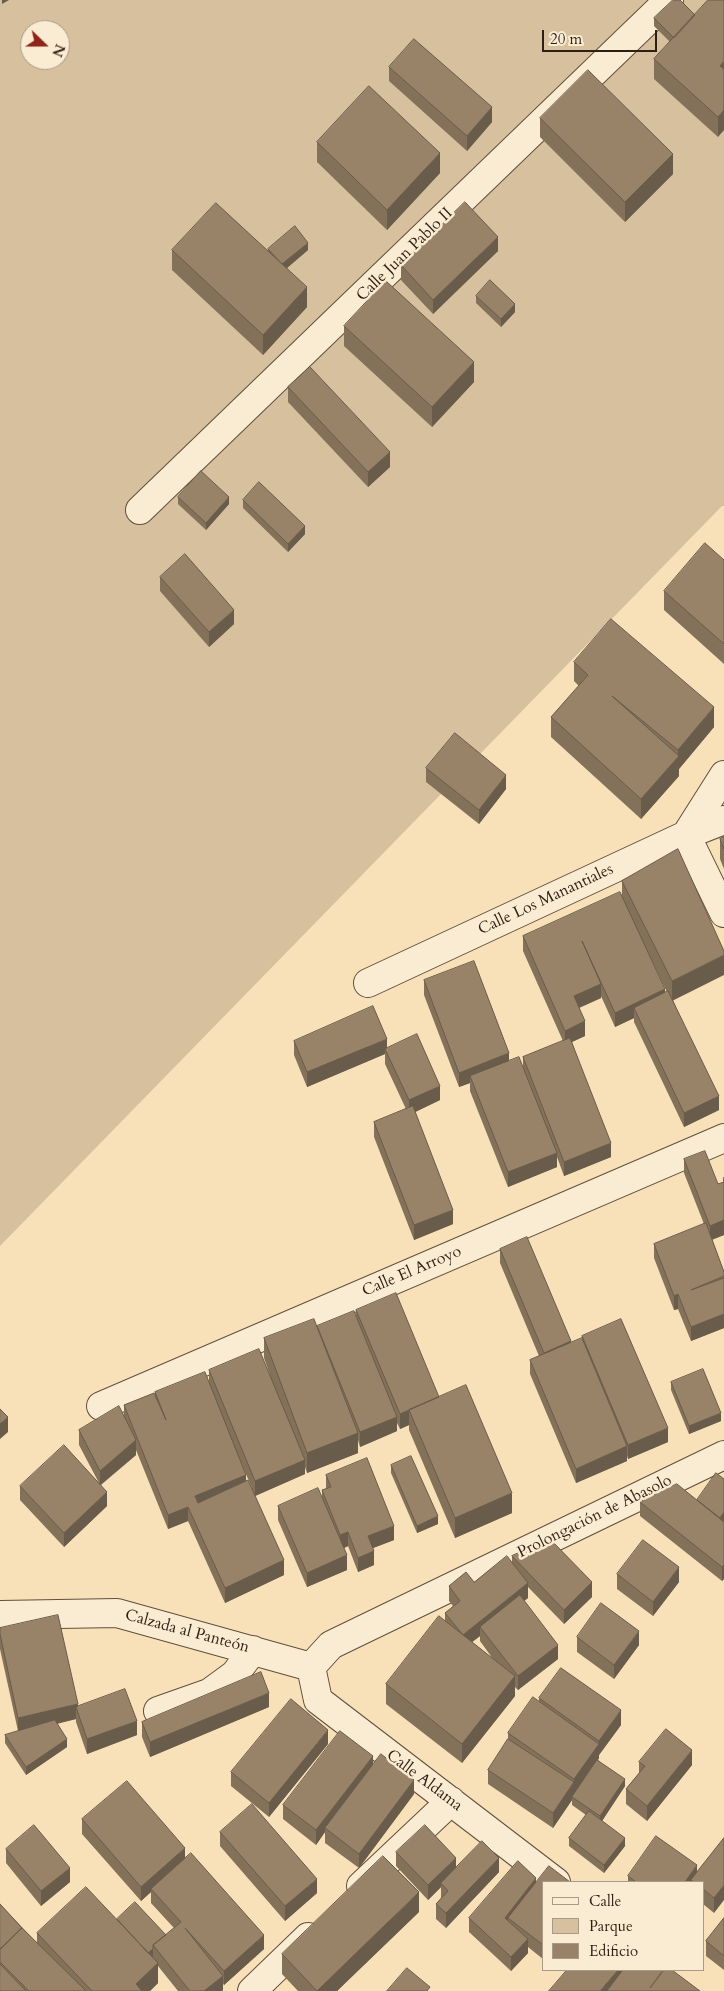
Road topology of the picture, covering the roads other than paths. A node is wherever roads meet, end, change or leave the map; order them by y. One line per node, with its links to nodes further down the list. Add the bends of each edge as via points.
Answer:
1 (669, 0): 2 (street, Calle Juan Pablo II)
2 (140, 510)
3 (724, 775): 5 (street)
4 (724, 820): 5 (street, Calle Los Manantiales)
5 (686, 835): 6 (street); 7 (street, Calle Los Manantiales)
6 (724, 913)
7 (368, 983)
8 (724, 1138): 9 (street, Calle El Arroyo)
9 (101, 1406)
10 (724, 1454): 13 (street, Prolongación de Abasolo, via 331,1645)
11 (0, 1615): 12 (street, Calzada al Panteón, via 117,1613)
12 (253, 1650): 13 (street, Calzada al Panteón); 14 (street, via 235,1674 208,1693)
13 (311, 1667): 15 (street, Calle Aldama, via 318,1700)
14 (158, 1711)
15 (450, 1801): 16 (street, Calle Aldama); 17 (street)
16 (555, 1881)
17 (344, 1903)
18 (323, 1923): 19 (street)
19 (252, 1991)

